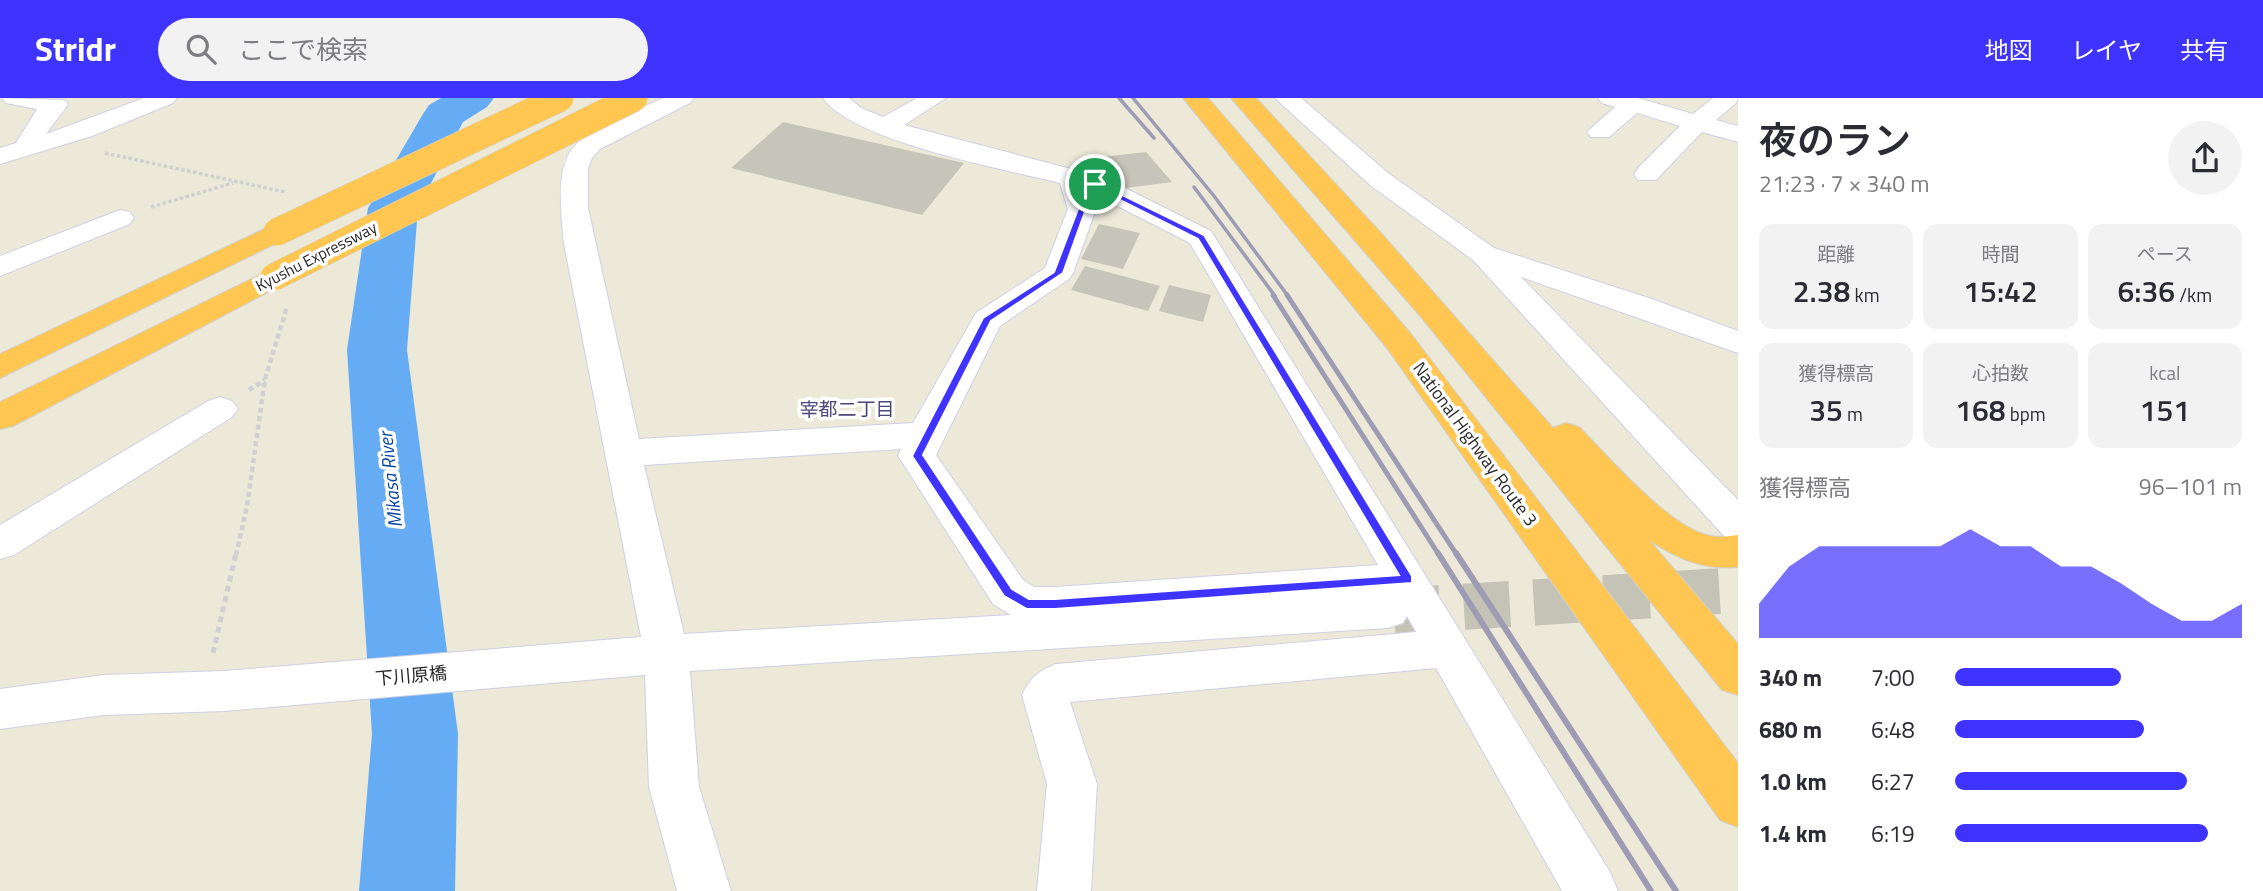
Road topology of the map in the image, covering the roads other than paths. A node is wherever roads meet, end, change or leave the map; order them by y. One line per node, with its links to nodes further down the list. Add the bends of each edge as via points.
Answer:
1 (14, 98): 17 (street, via 56,105 45,115)
2 (165, 98): 17 (street)
3 (560, 98): 26 (highway, bridge)
4 (634, 98): 28 (highway, Kyushu Expressway, bridge, via 281,288)
5 (682, 98): 30 (street, via 585,147 575,169 579,244)
6 (835, 98): 14 (street, via 852,113)
7 (934, 98): 14 (street)
8 (1195, 98): 39 (highway, National Highway Route 3, via 1399,341)
9 (1243, 98): 24 (highway)
10 (1287, 98): 22 (street, via 1379,179)
11 (1728, 98): 13 (street)
12 (1621, 101): 13 (street); 15 (street)
13 (1698, 122): 16 (street); 19 (street)
14 (883, 127): 20 (street)
15 (1600, 132)
16 (1738, 134)
17 (34, 146): 18 (street)
18 (0, 156)
19 (1647, 174)
20 (1072, 179): 29 (street, via 1082,209 1058,273 987,320); 34 (street, via 1095,184 1201,237)
21 (120, 218): 23 (street)
22 (1483, 254): 25 (street); 31 (street)
23 (0, 267)
24 (1419, 293): 33 (highway, via 1650,517 1700,550); 37 (highway)
25 (1738, 343)
26 (0, 367)
27 (220, 409): 32 (street)
28 (0, 417)
29 (925, 435): 30 (street); 34 (street, via 917,456 1008,593 1027,604)
30 (621, 453): 36 (street)
31 (1738, 525)
32 (0, 544)
33 (1738, 551)
34 (1398, 595): 35 (street); 36 (street, 下川原橋)
35 (1448, 648): 41 (street, via 1056,684 1045,695 1072,784); 42 (street)
36 (666, 654): 38 (street, 下川原橋, via 214,692 104,695); 40 (street, via 674,787)
37 (1738, 676)
38 (0, 709)
39 (1738, 803)
40 (704, 891)
41 (1064, 891)
42 (1591, 891)

